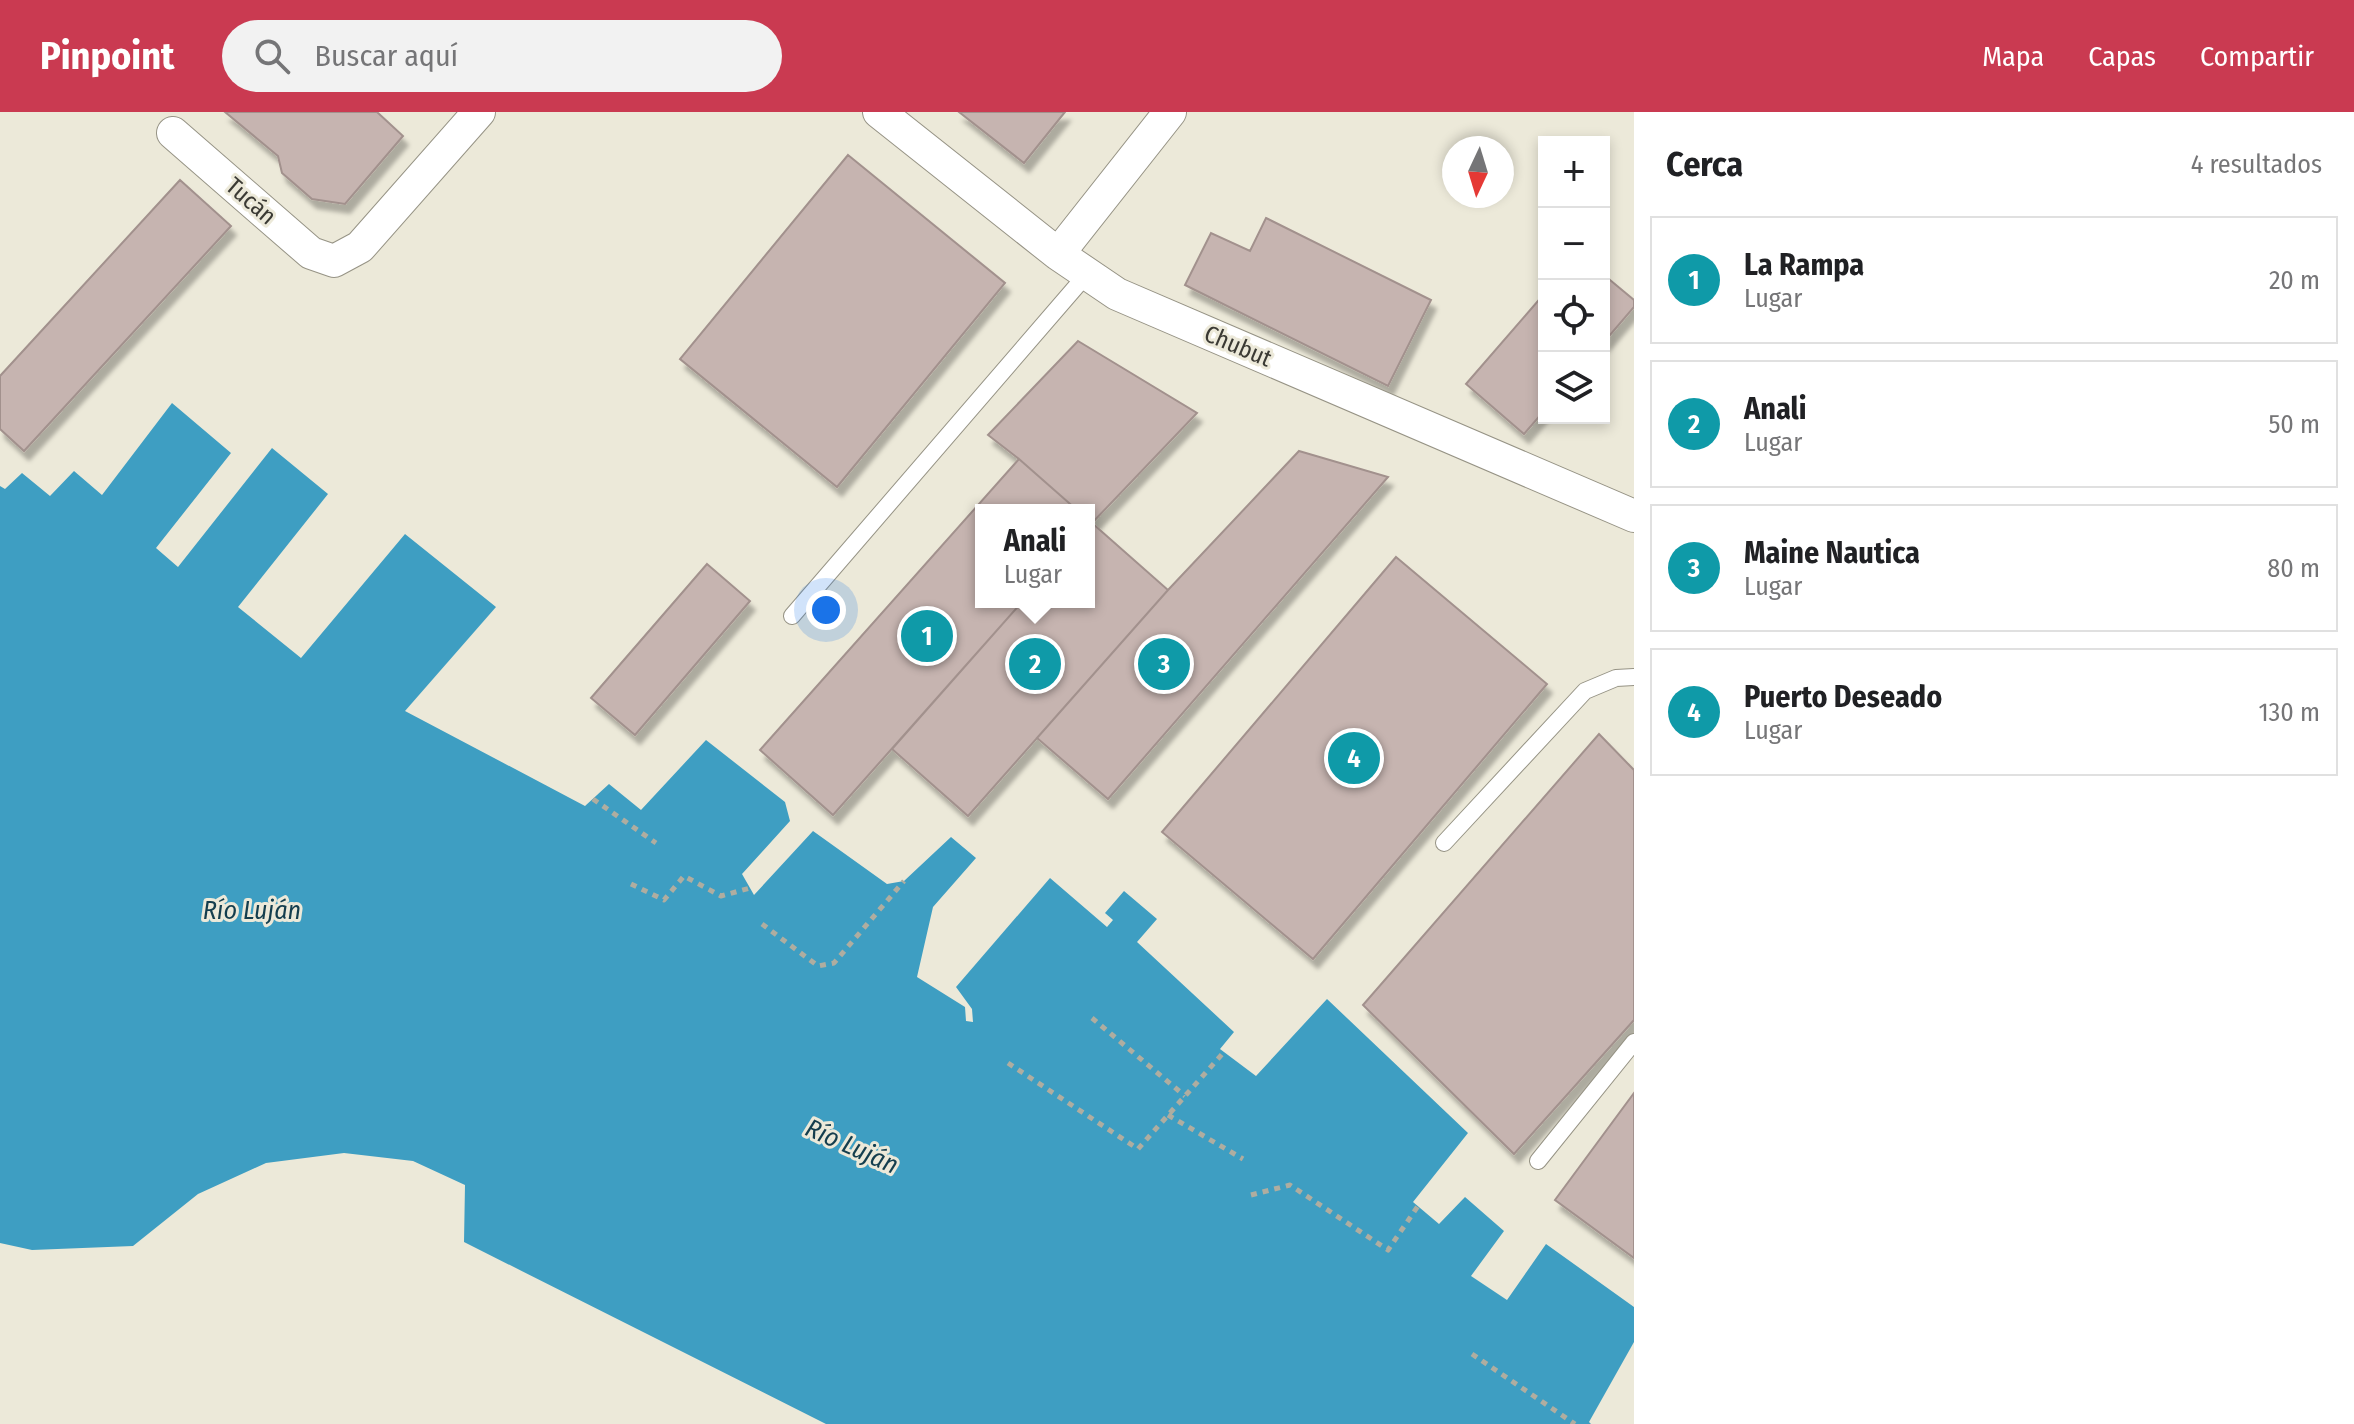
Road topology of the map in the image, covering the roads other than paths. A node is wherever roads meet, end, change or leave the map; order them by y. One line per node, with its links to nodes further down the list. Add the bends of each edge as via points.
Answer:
1 (479, 112): 4 (street, Tucán, via 360,247 334,261 311,253)
2 (879, 112): 5 (street, Chubut)
3 (1170, 112): 5 (street)
4 (173, 133)
5 (1058, 254): 6 (street, Chubut)
6 (1087, 274): 7 (street, Chubut, via 1117,294); 8 (lane)
7 (1634, 516)
8 (792, 616)
9 (1634, 677): 10 (lane, via 1585,691)
10 (1444, 843)
11 (1634, 1042): 12 (lane)
12 (1538, 1161)

